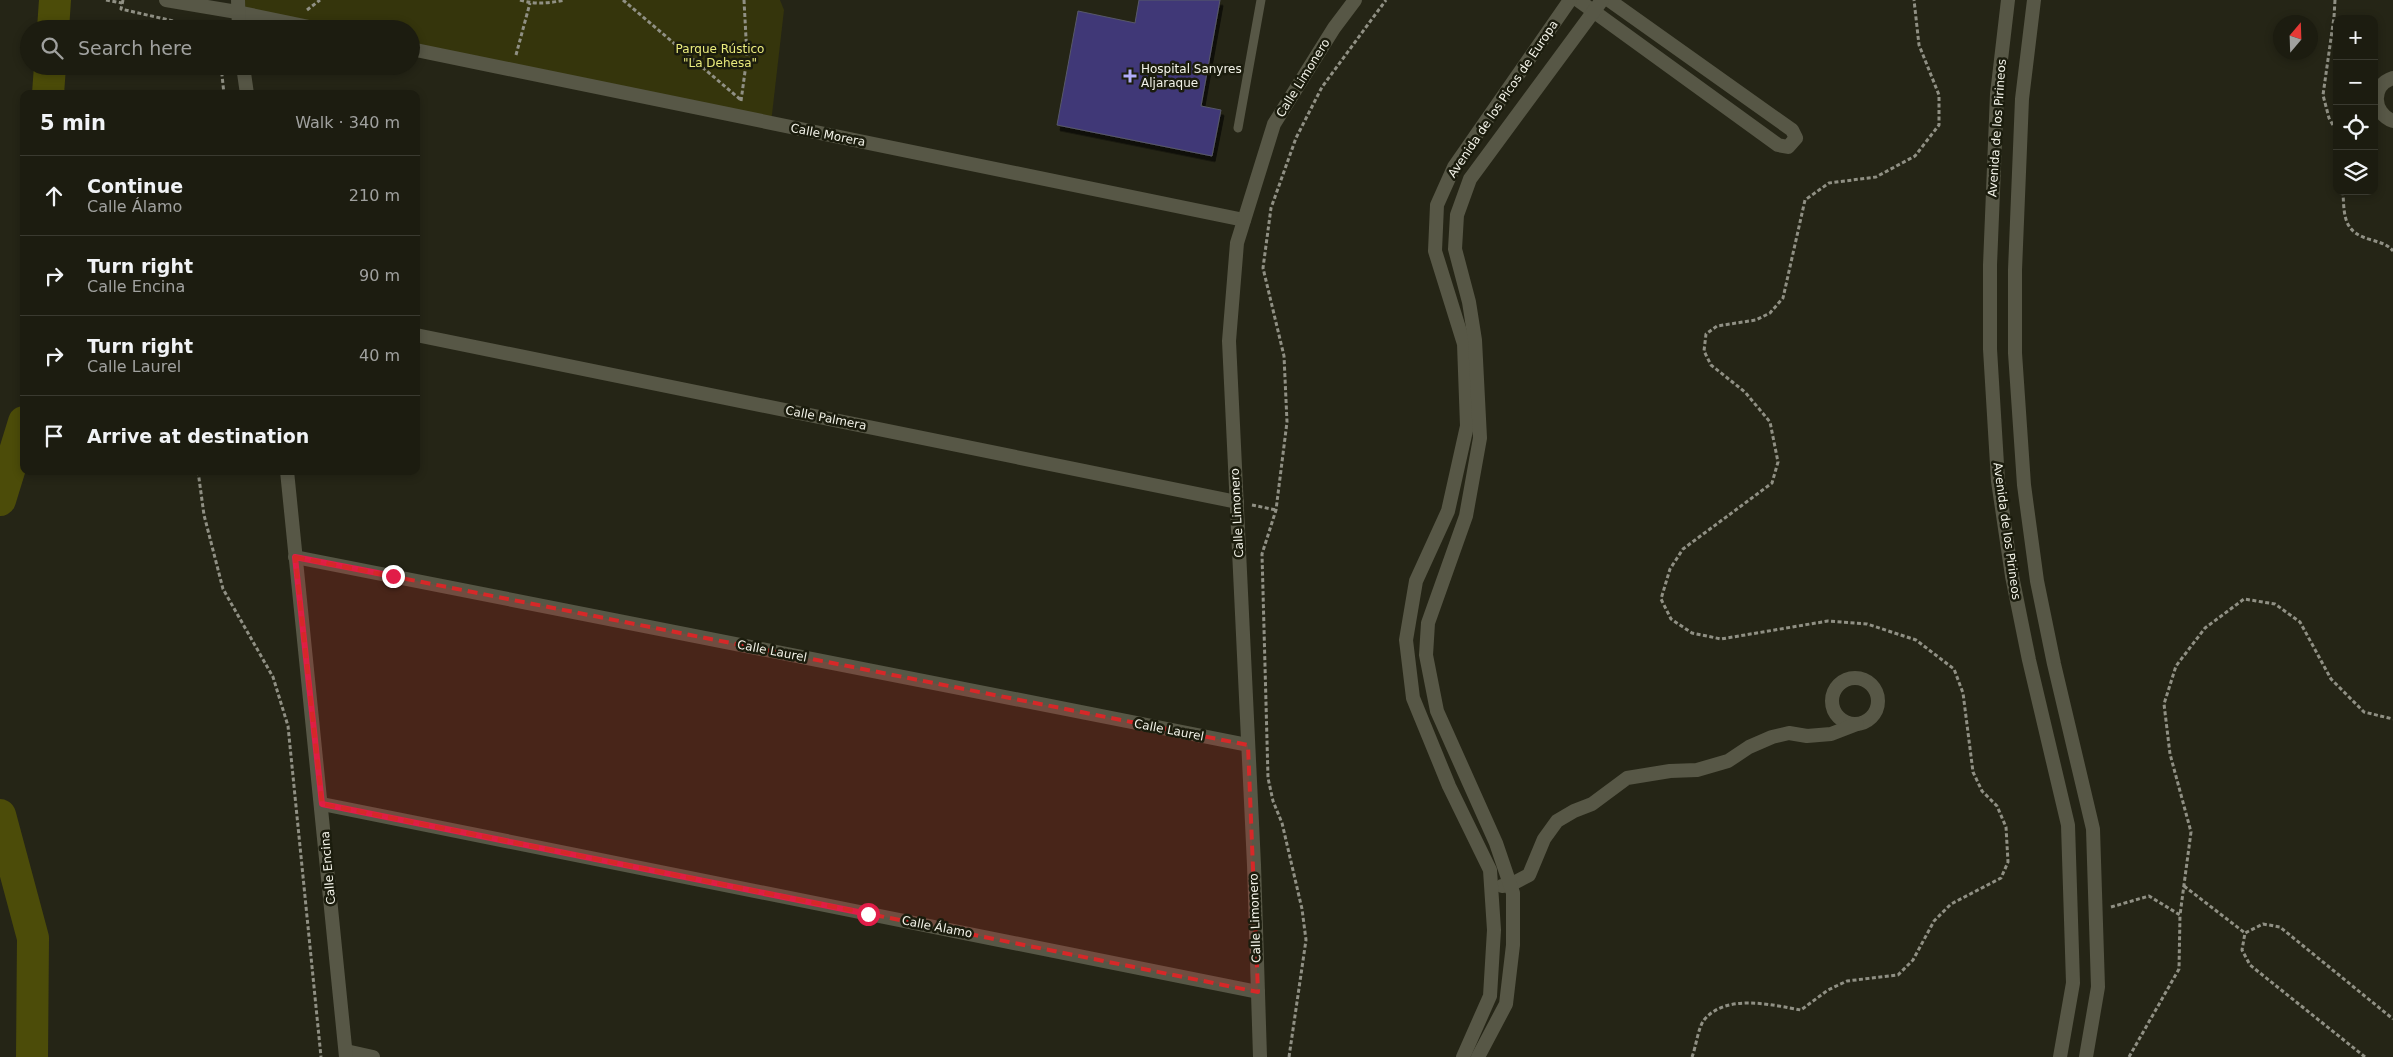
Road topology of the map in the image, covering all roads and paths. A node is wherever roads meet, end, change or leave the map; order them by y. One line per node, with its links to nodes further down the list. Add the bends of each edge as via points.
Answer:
1 (106, 0): 17 (path)
2 (166, 0): 19 (street)
3 (520, 0): 18 (path)
4 (565, 0): 18 (path)
5 (624, 0): 31 (path)
6 (744, 0): 31 (path, via 747,57)
7 (1261, 0): 35 (lane)
8 (1355, 0): 37 (street, Calle Limonero, via 1274,124)
9 (1386, 0): 43 (path, via 1322,87 1296,138 1271,208 1263,268 1284,356 1287,422)
10 (1570, 0): 51 (street, Avenida de los Picos de Europa, via 1454,167 1437,205 1435,251 1464,344 1467,426 1448,511 1416,581 1406,640 1413,698 1490,870)
11 (1578, 0): 20 (street)
12 (1609, 0): 20 (street, via 1792,130 1796,138 1788,147 1778,145)
13 (1914, 0): 64 (path, via 1919,45 1939,95 1939,125 1915,156 1876,177 1829,183 1805,200 1783,298 1770,313 1756,320 1717,326 1706,334 1704,351 1712,365 1745,392 1770,422 1778,462 1772,483 1683,549 1670,569 1662,599 1671,619 1692,633 1721,639 1828,621 1867,624 1916,640 1954,669 1963,693 1973,772 1982,791 1997,806 2006,826 2008,862 2001,878 1950,904 1934,921 1913,960 1898,975 1847,982 1828,990 1801,1010 1763,1003 1723,1006 1704,1020)
14 (2008, 0): 65 (street, Avenida de los Pirineos, via 1997,94 1990,349 1998,480 2012,576 2068,825 2073,983)
15 (2034, 0): 52 (street, Avenida de los Pirineos, via 2022,99 2015,270 2015,353 2024,485 2050,646 2093,829)
16 (2334, 0): 34 (path, via 2323,95)
17 (123, 1): 21 (path, via 121,9)
18 (530, 3): 25 (path)
19 (238, 6): 22 (street); 23 (street)
20 (1598, 6): 49 (street, Avenida de los Picos de Europa, via 1470,179 1456,216 1455,248 1475,340 1480,438 1466,516 1428,623 1426,655 1436,711 1496,843)
21 (169, 20)
22 (239, 20)
23 (287, 20)
24 (420, 51): 25 (street, Calle Morera)
25 (512, 71): 32 (street, Calle Morera)
26 (222, 75): 29 (path)
27 (244, 75): 30 (street)
28 (2393, 78): 33 (street, via 2382,84 2377,99 2382,114)
29 (224, 90)
30 (246, 90)
31 (741, 100): 32 (path)
32 (739, 117): 37 (street, Calle Morera)
33 (2393, 121)
34 (2333, 125)
35 (1238, 128)
36 (2343, 195): 38 (path, via 2347,226 2358,236 2387,244)
37 (1244, 220): 42 (street, Calle Limonero, via 1237,243 1229,341)
38 (2393, 251)
39 (420, 336): 42 (street, Calle Palmera)
40 (199, 475): 58 (path, via 204,515 223,589 273,677 288,726)
41 (287, 475): 44 (street, Calle Encina)
42 (1237, 502): 43 (path); 47 (street, Calle Limonero)
43 (1276, 510): 61 (path, via 1262,554 1268,778 1282,823 1306,940)
44 (295, 557): 47 (street, Calle Laurel); 48 (street, Calle Encina)
45 (2393, 719): 50 (path, via 2364,712 2331,679 2300,622 2275,604 2244,599 2205,628 2176,666 2164,704 2170,754 2191,832)
46 (1857, 724): 49 (street, via 1831,734 1807,736 1788,733 1772,737 1728,761 1697,770 1627,778 1592,804 1557,821 1544,839 1529,875)
47 (1248, 745): 55 (street, Calle Limonero)
48 (322, 804): 55 (street, Calle Álamo); 57 (street, Calle Encina)
49 (1510, 885): 51 (street); 63 (street, Avenida de los Picos de Europa, via 1513,893 1513,945 1506,1004)
50 (2184, 886): 53 (path); 54 (path)
51 (1491, 888): 62 (street, Avenida de los Picos de Europa, via 1494,930 1490,996)
52 (2097, 911): 53 (path, via 2149,896); 66 (street, Avenida de los Pirineos, via 2098,988)
53 (2180, 915): 67 (path, via 2179,969)
54 (2244, 933): 56 (path, via 2263,924 2280,927); 68 (path, via 2242,950 2250,965)
55 (1258, 992): 60 (street, Calle Limonero)
56 (2393, 1019)
57 (346, 1054): 59 (street)
58 (321, 1057)
59 (373, 1057)
60 (1260, 1057)
61 (1289, 1057)
62 (1463, 1057)
63 (1478, 1057)
64 (1692, 1057)
65 (2060, 1057)
66 (2086, 1057)
67 (2129, 1057)
68 (2365, 1057)

